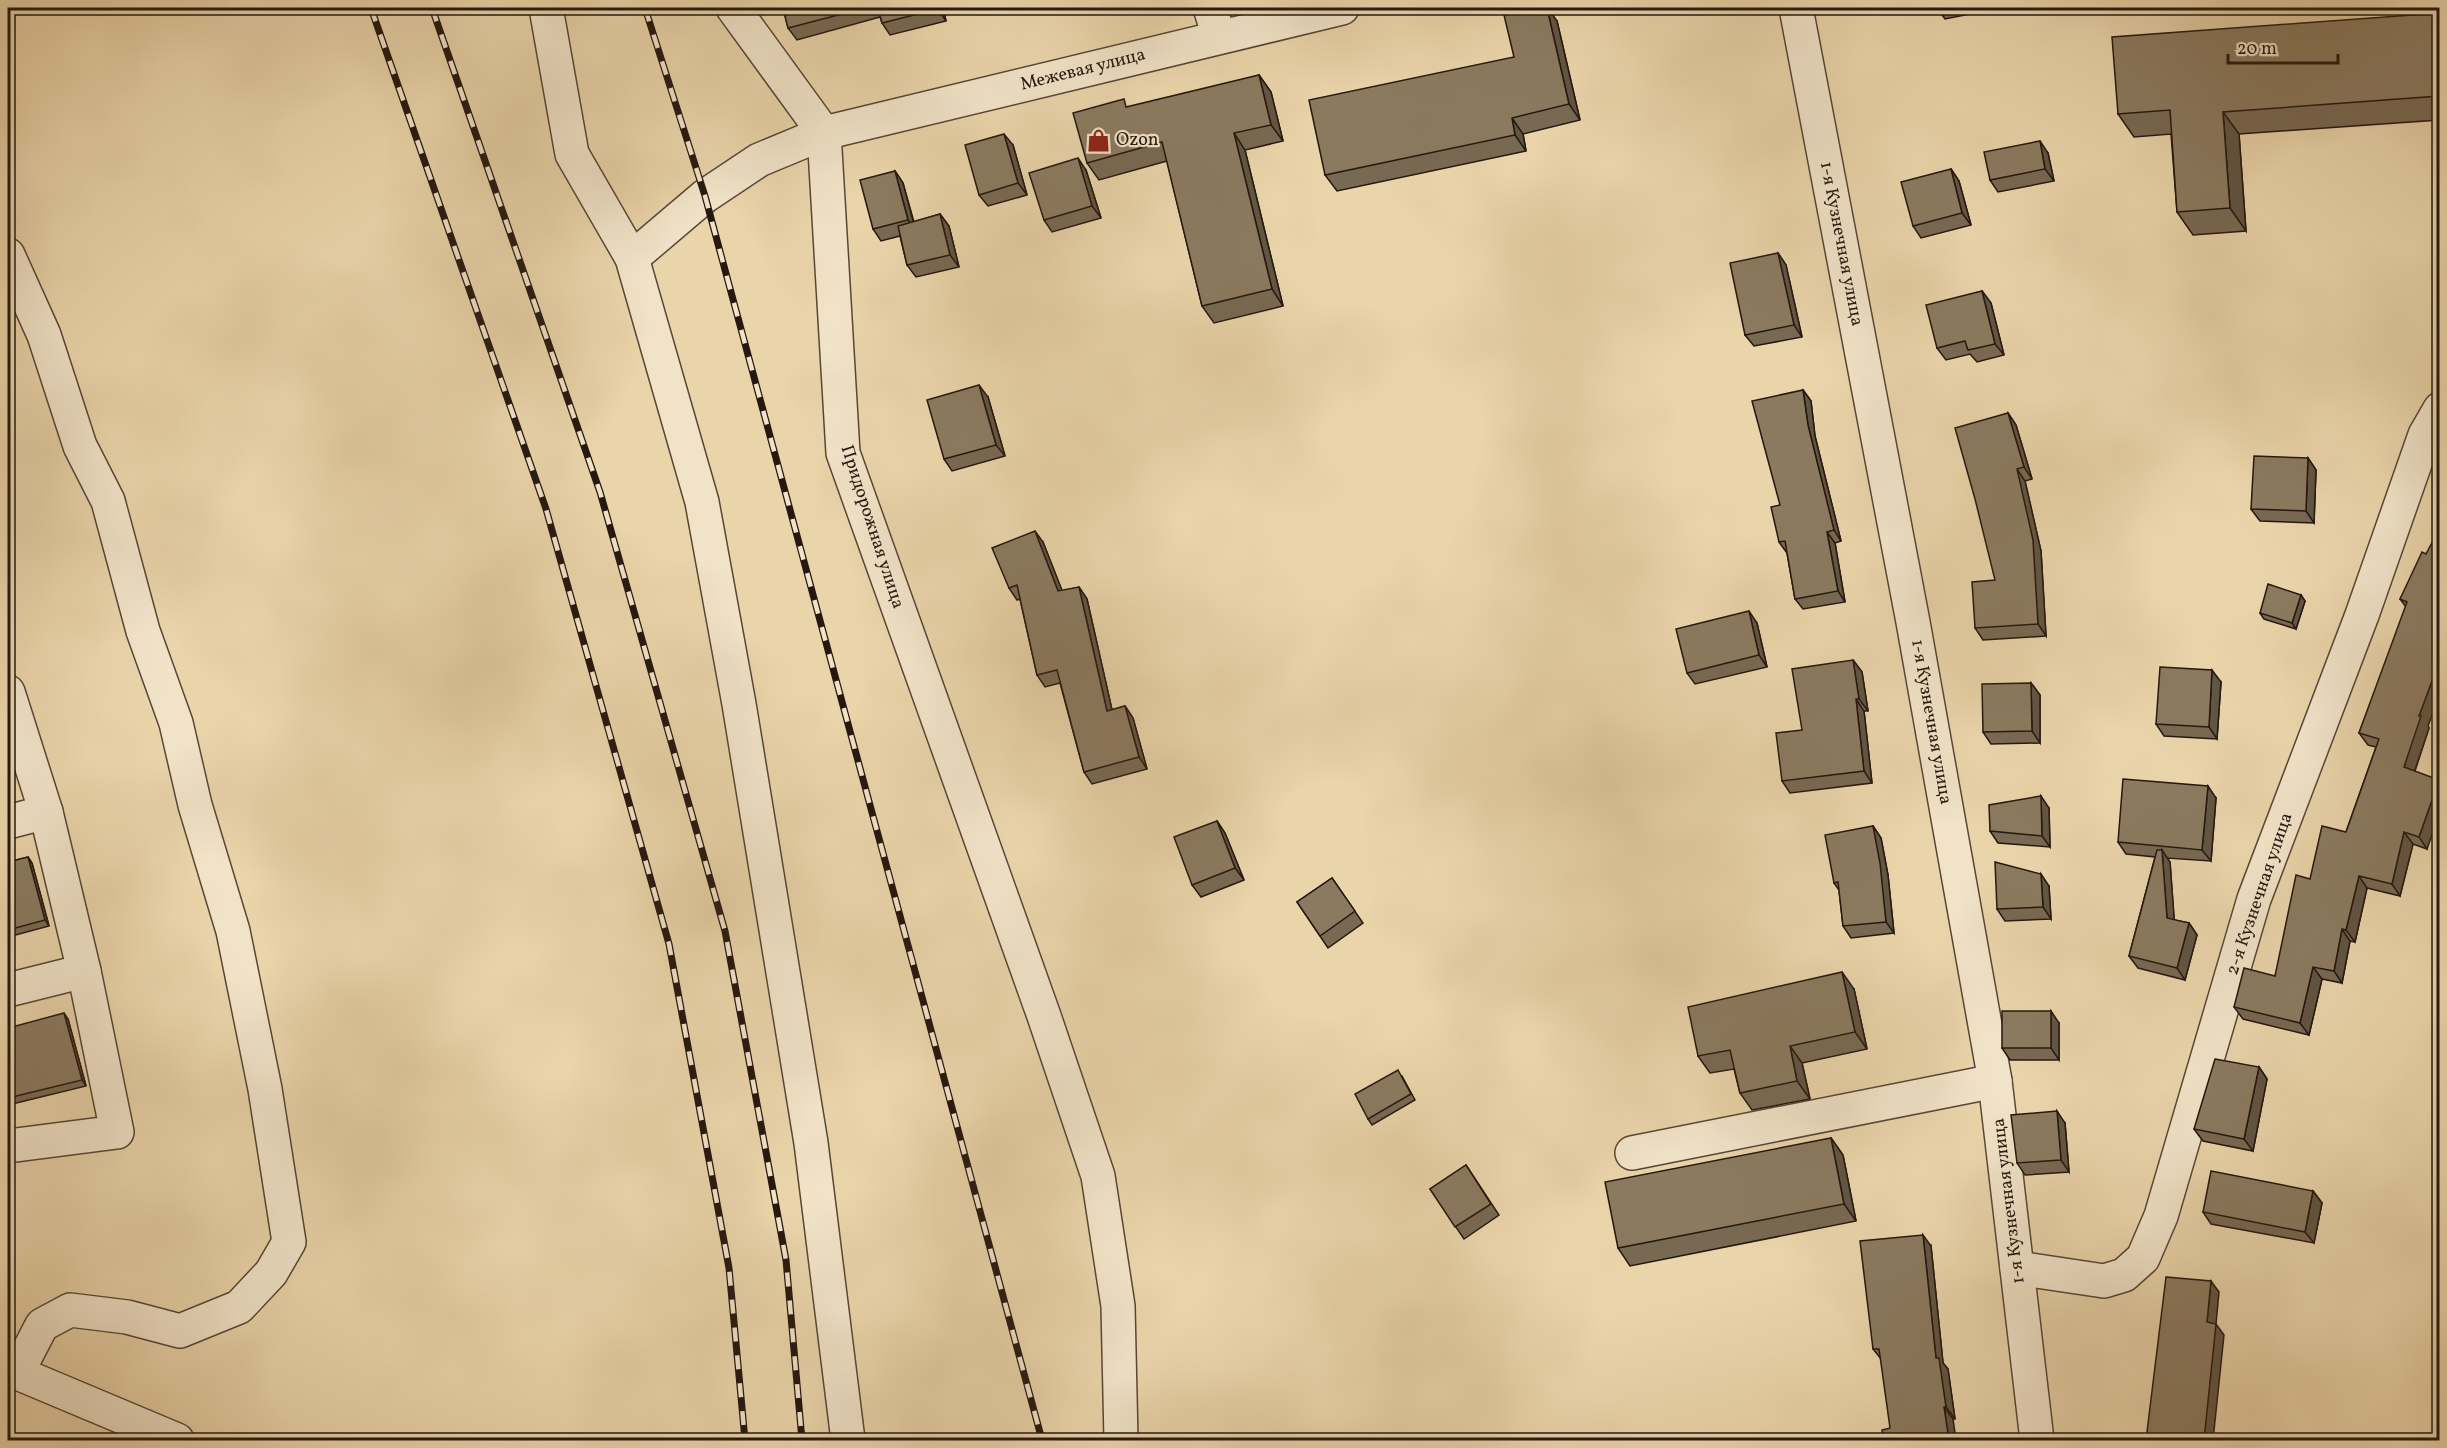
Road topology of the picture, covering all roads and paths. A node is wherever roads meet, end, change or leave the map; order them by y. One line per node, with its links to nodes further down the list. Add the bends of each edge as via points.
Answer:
1 (546, 8): 8 (street, via 572,154)
2 (733, 8): 6 (street)
3 (1342, 8): 5 (street, Межевая улица)
4 (1796, 8): 15 (street, 1-я Кузнечная улица)
5 (1214, 22): 6 (street, Межевая улица)
6 (824, 133): 8 (street, Межевая улица, via 759,160 705,196); 22 (street, Придорожная улица, via 843,453 1098,1176 1118,1306)
7 (8, 255): 19 (street, via 44,335 80,446 108,501 143,631 176,723 195,806 233,931 265,1089 289,1242 271,1273 239,1307 180,1331 126,1317 70,1310 42,1325)
8 (632, 258): 21 (street, via 702,502 737,693 811,1143)
9 (2439, 409): 18 (street, 2-я Кузнечная улица, via 2425,435 2362,615 2254,899 2161,1216 2143,1258 2124,1275 2104,1281)
10 (8, 692): 11 (street)
11 (46, 812): 12 (street); 13 (street)
12 (8, 822)
13 (84, 971): 14 (street); 16 (street, via 117,1131)
14 (8, 990)
15 (1995, 1081): 17 (street); 18 (street, 1-я Кузнечная улица)
16 (8, 1146)
17 (1632, 1154)
18 (2017, 1268): 23 (street, 1-я Кузнечная улица)
19 (12, 1371): 20 (street)
20 (177, 1440)
21 (848, 1440)
22 (1121, 1440)
23 (2037, 1440)

